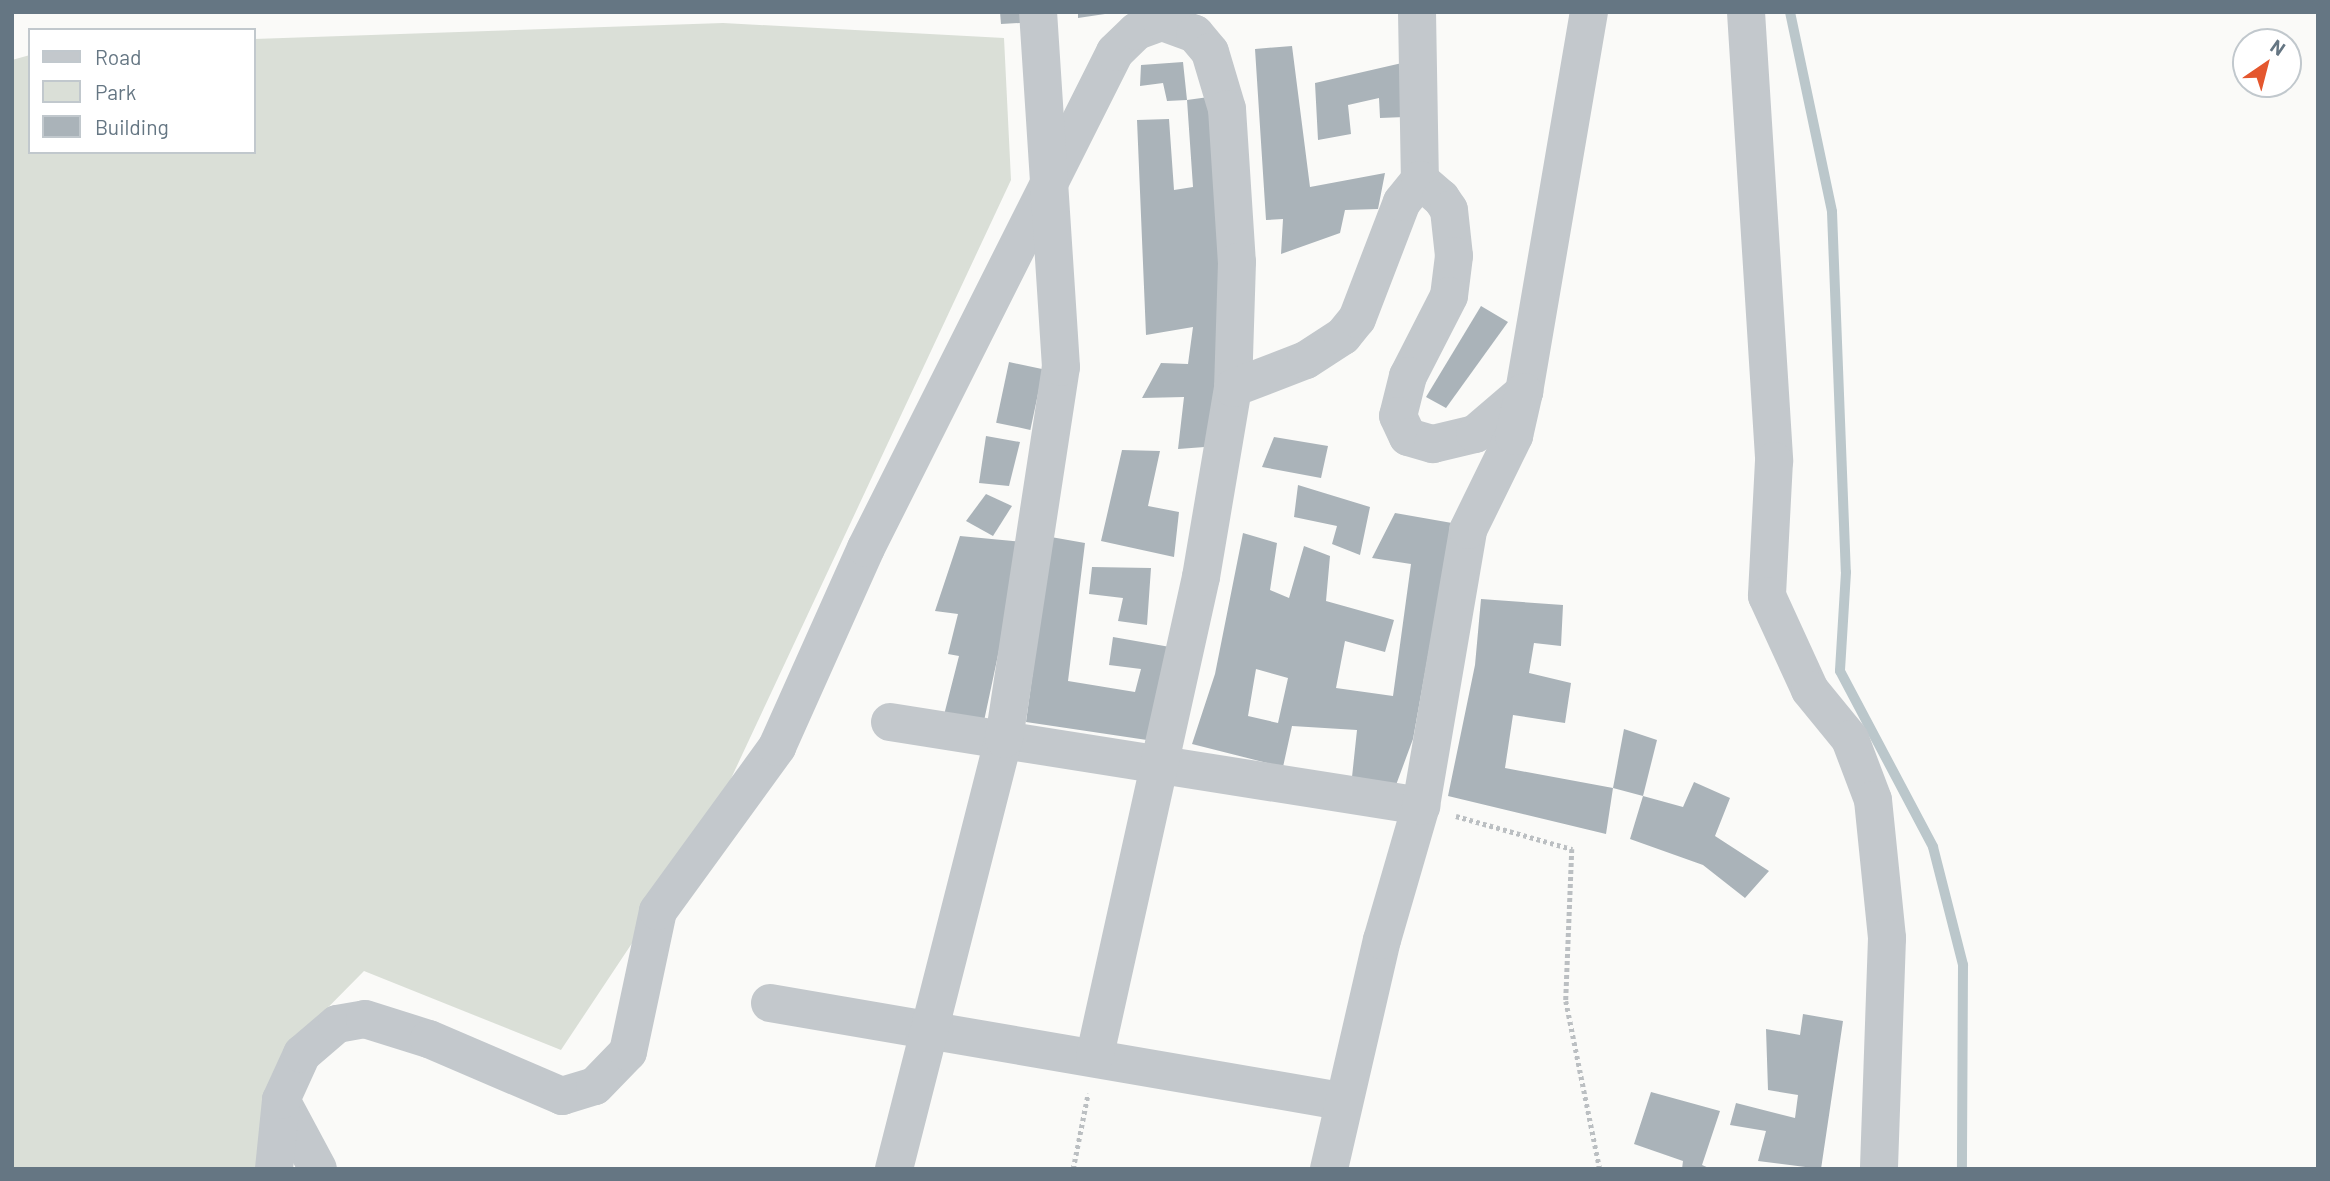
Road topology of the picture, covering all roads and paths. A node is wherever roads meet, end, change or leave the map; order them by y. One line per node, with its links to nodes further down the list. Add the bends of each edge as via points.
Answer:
1 (1038, 12): 6 (street)
2 (1417, 12): 5 (street)
3 (1589, 12): 8 (street)
4 (1746, 12): 24 (street, via 1774,461 1768,596 1810,690 1850,739 1873,800 1887,938)
5 (1420, 180): 7 (street, via 1391,220 1376,273 1343,336 1306,360); 8 (street, via 1449,210 1454,256 1449,296 1408,376 1402,428 1408,437 1433,444 1475,434)
6 (1050, 188): 7 (street, via 1115,52 1137,31 1162,22 1195,34 1210,51 1227,109 1237,262); 10 (street, via 1062,367); 16 (street, via 866,548 777,747 658,911 636,1033 613,1072 577,1096 562,1096 365,1019 318,1036)
7 (1233, 388): 11 (street)
8 (1524, 392): 12 (street, via 1514,436 1468,530)
9 (890, 722): 10 (street)
10 (1004, 739): 11 (street); 14 (street)
11 (1160, 767): 12 (street); 15 (street)
12 (1421, 806): 17 (street); 23 (path, via 1573,849 1566,1001)
13 (770, 1003): 14 (street)
14 (926, 1030): 15 (street); 20 (street)
15 (1095, 1055): 17 (street); 21 (path)
16 (281, 1100): 18 (street); 19 (street)
17 (1341, 1101): 22 (street)
18 (274, 1169)
19 (318, 1169)
20 (894, 1169)
21 (1073, 1169)
22 (1329, 1169)
23 (1600, 1169)
24 (1879, 1169)

